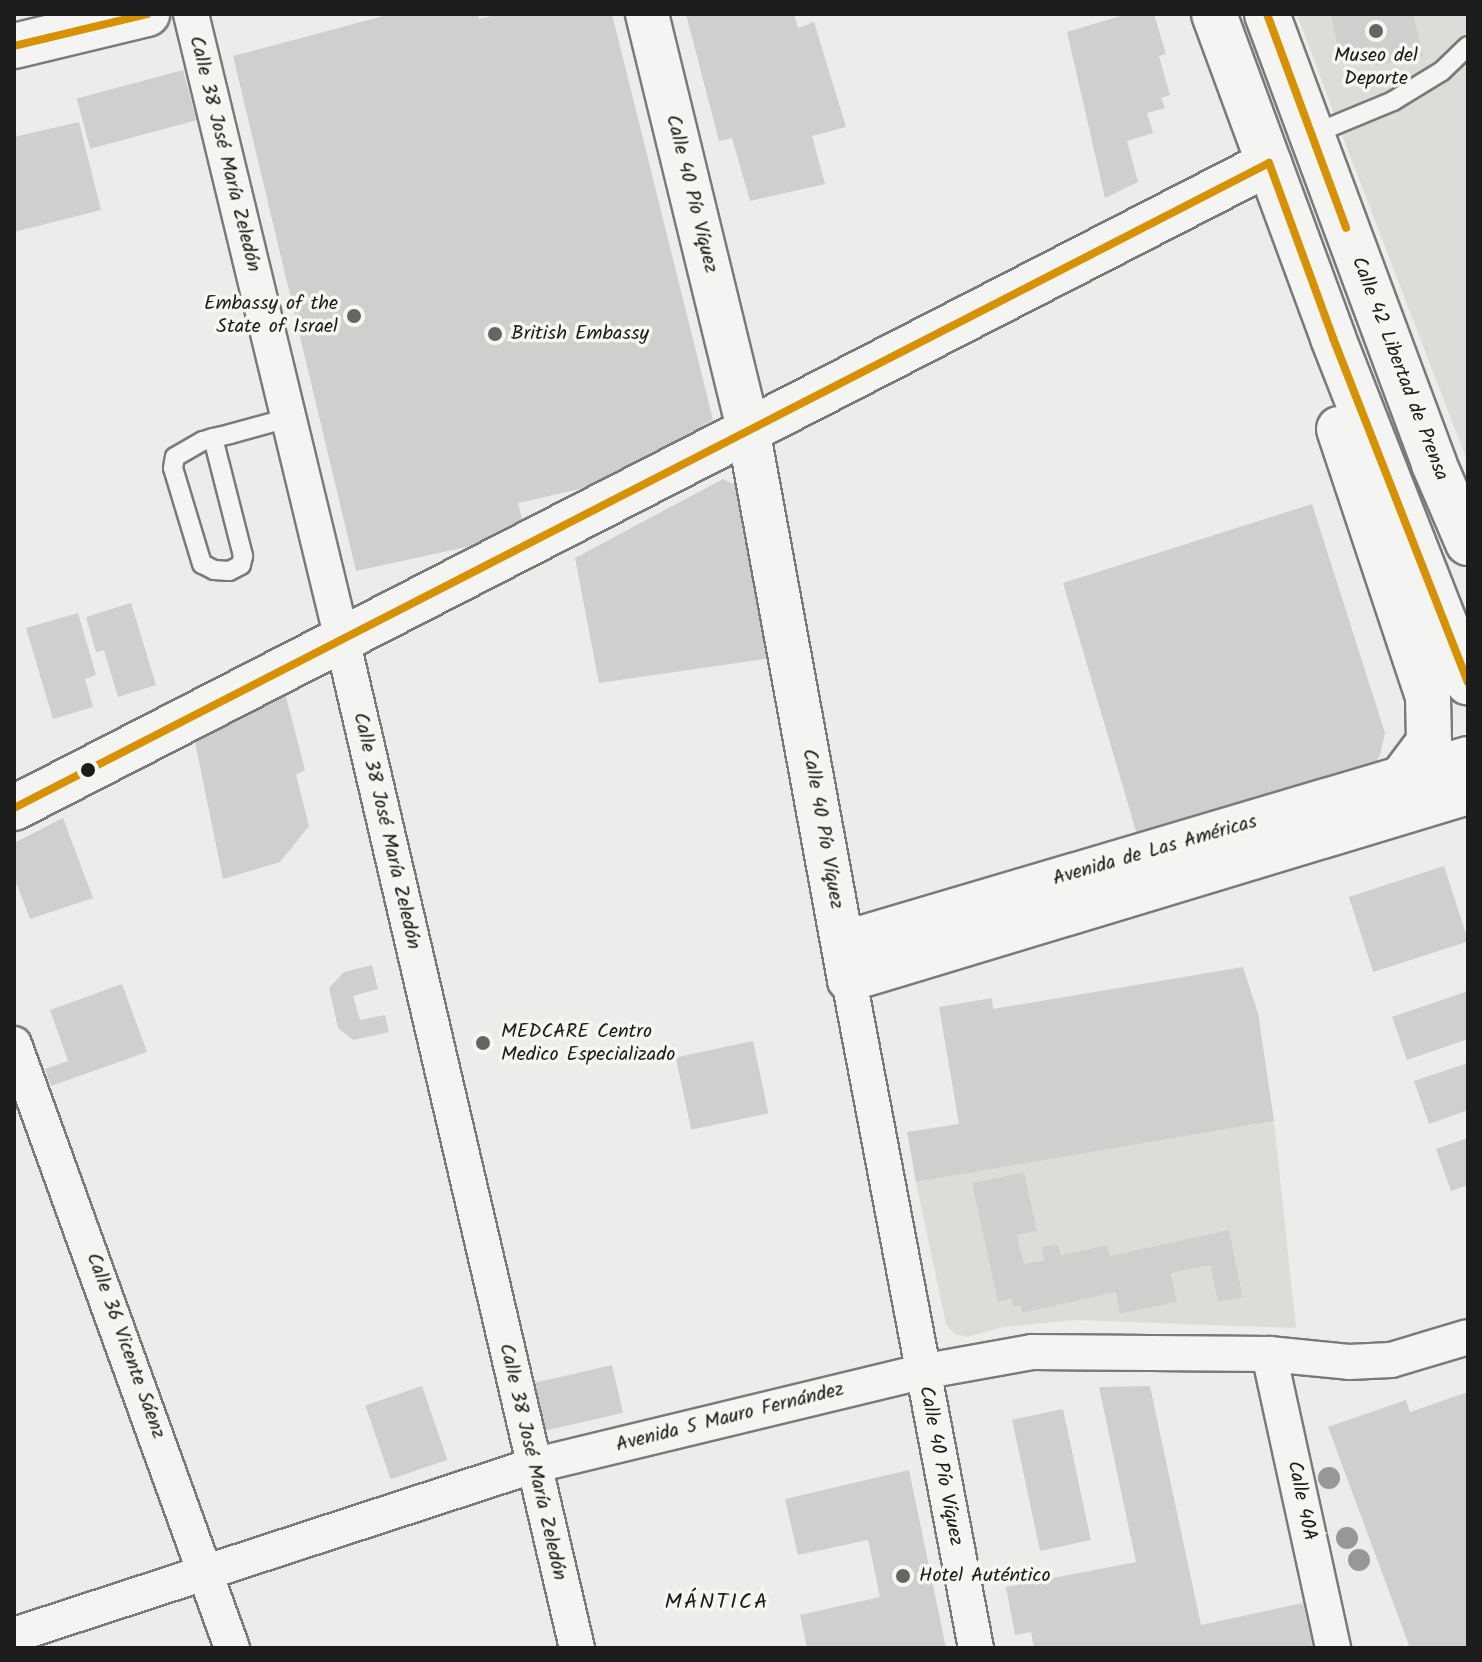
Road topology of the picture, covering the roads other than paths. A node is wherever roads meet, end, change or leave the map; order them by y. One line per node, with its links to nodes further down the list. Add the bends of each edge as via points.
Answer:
1 (147, 14): 6 (highway)
2 (191, 14): 11 (street, Calle 38 José María Zeledón)
3 (647, 14): 12 (street, Calle 40 Pío Víquez)
4 (1267, 14): 8 (highway, Calle 42 Libertad de Prensa)
5 (1214, 18): 9 (highway)
6 (14, 46)
7 (1468, 46): 8 (lane, via 1442,71 1393,101)
8 (1311, 135): 14 (highway, Calle 42 Libertad de Prensa)
9 (1269, 163): 10 (highway); 12 (highway)
10 (1333, 338): 16 (highway); 18 (highway, via 1324,384 1428,697 1429,742)
11 (288, 418): 13 (lane); 15 (street, Calle 38 José María Zeledón)
12 (748, 429): 15 (highway); 21 (street, Calle 40 Pío Víquez)
13 (213, 438): 13 (lane, via 185,448 173,468 202,564 229,571 241,565 243,556)
14 (1468, 543)
15 (342, 639): 20 (highway); 26 (street, Calle 38 José María Zeledón)
16 (1468, 682)
17 (1468, 758): 18 (street, Avenida de Las Américas)
18 (1402, 778): 21 (street, Avenida de Las Américas, via 1081,863)
19 (1468, 793): 21 (street, Avenida de Las Américas)
20 (14, 808)
21 (846, 961): 25 (street, Calle 40 Pío Víquez)
22 (14, 1044): 27 (street, Calle 36 Vicente Sáenz)
23 (1468, 1337): 24 (street, Avenida 5 Mauro Fernández, via 1391,1360 1349,1362)
24 (1269, 1354): 25 (street, Avenida 5 Mauro Fernández, via 1032,1352); 32 (street, Calle 40A)
25 (921, 1372): 26 (street, Avenida 5 Mauro Fernández); 31 (street, Calle 40 Pío Víquez)
26 (532, 1466): 27 (street, Avenida 5 Mauro Fernández); 30 (street, Calle 38 José María Zeledón)
27 (207, 1571): 28 (street, Avenida 5 Mauro Fernández); 29 (street, Calle 36 Vicente Sáenz)
28 (14, 1635)
29 (232, 1648)
30 (577, 1648)
31 (976, 1648)
32 (1333, 1648)

